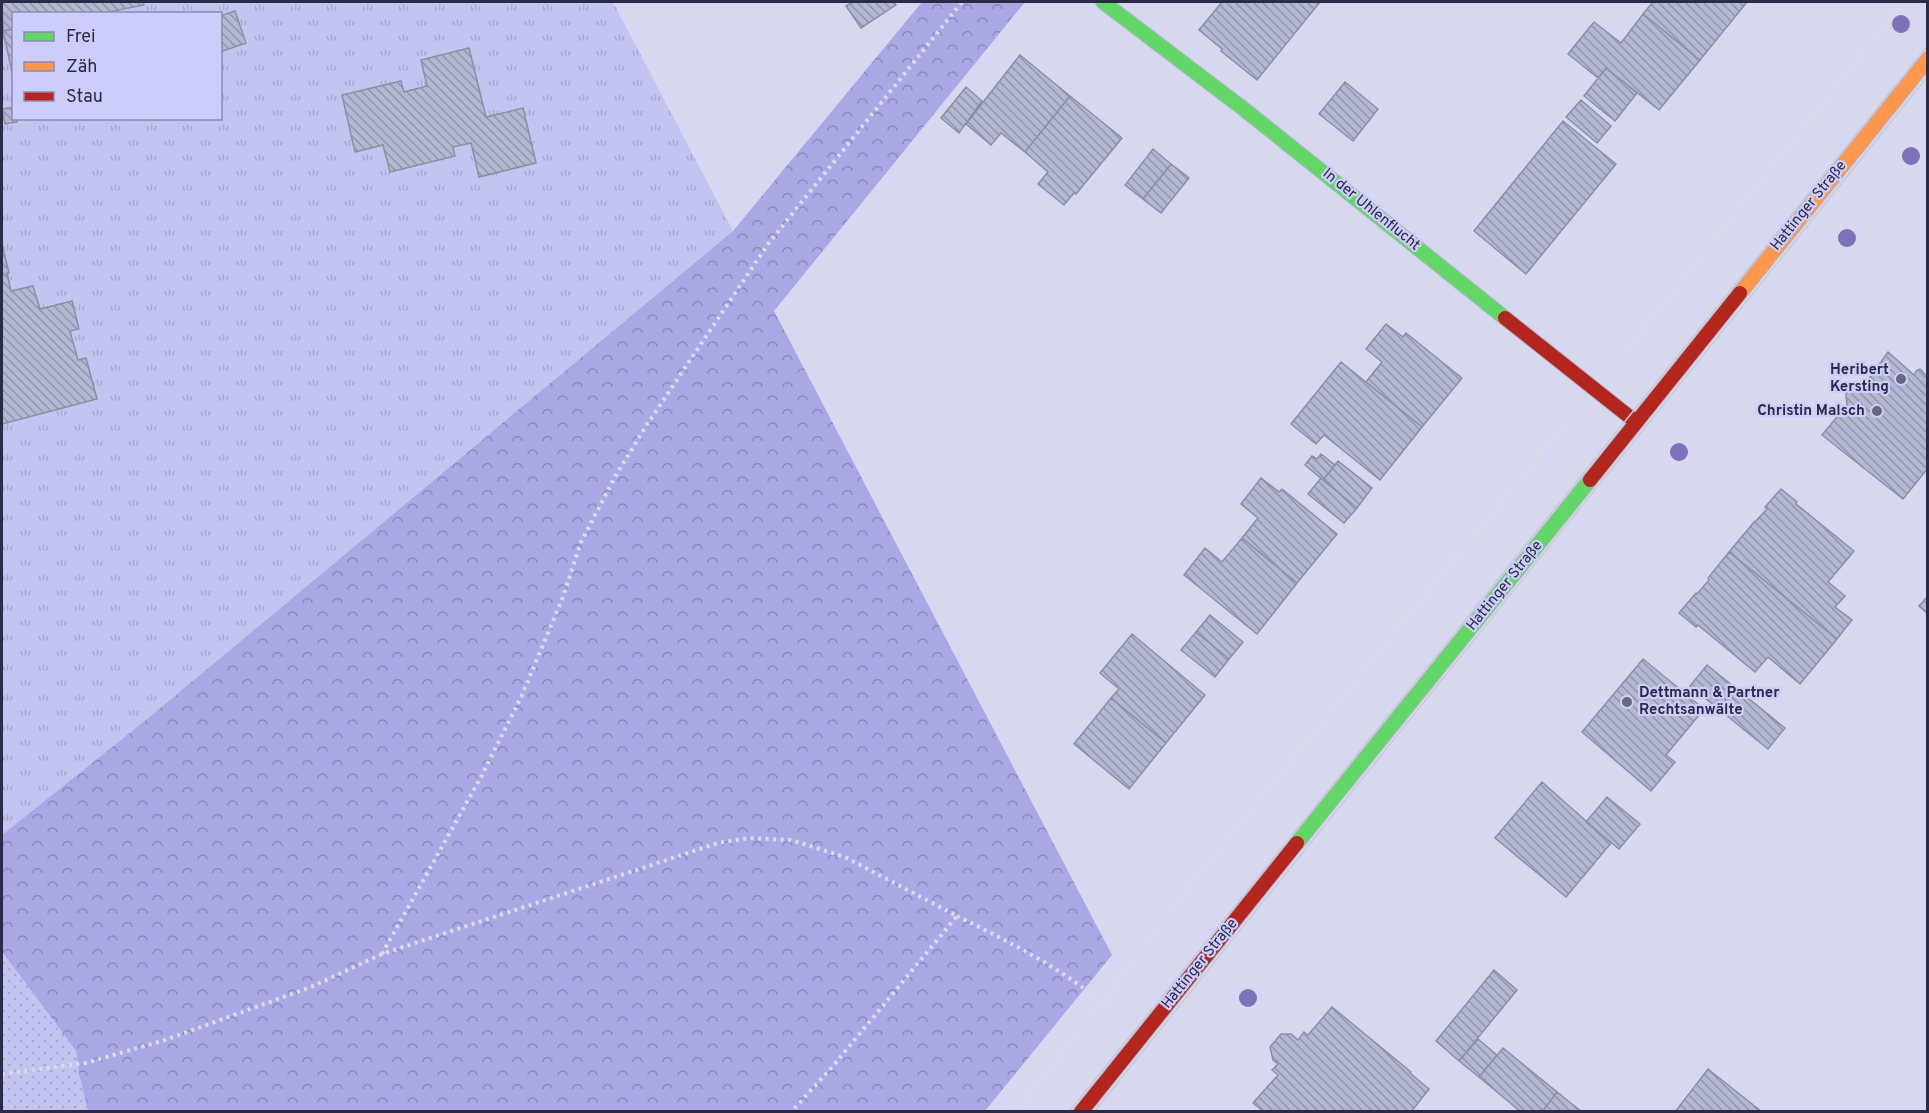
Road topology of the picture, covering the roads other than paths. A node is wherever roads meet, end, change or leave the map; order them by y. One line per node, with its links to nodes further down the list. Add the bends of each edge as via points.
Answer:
1 (1103, 2): 3 (main road, In der Uhlenflucht, via 1254,117)
2 (1928, 59): 3 (main road, Hattinger Straße)
3 (1636, 422): 4 (main road, Hattinger Straße)
4 (1081, 1112)

